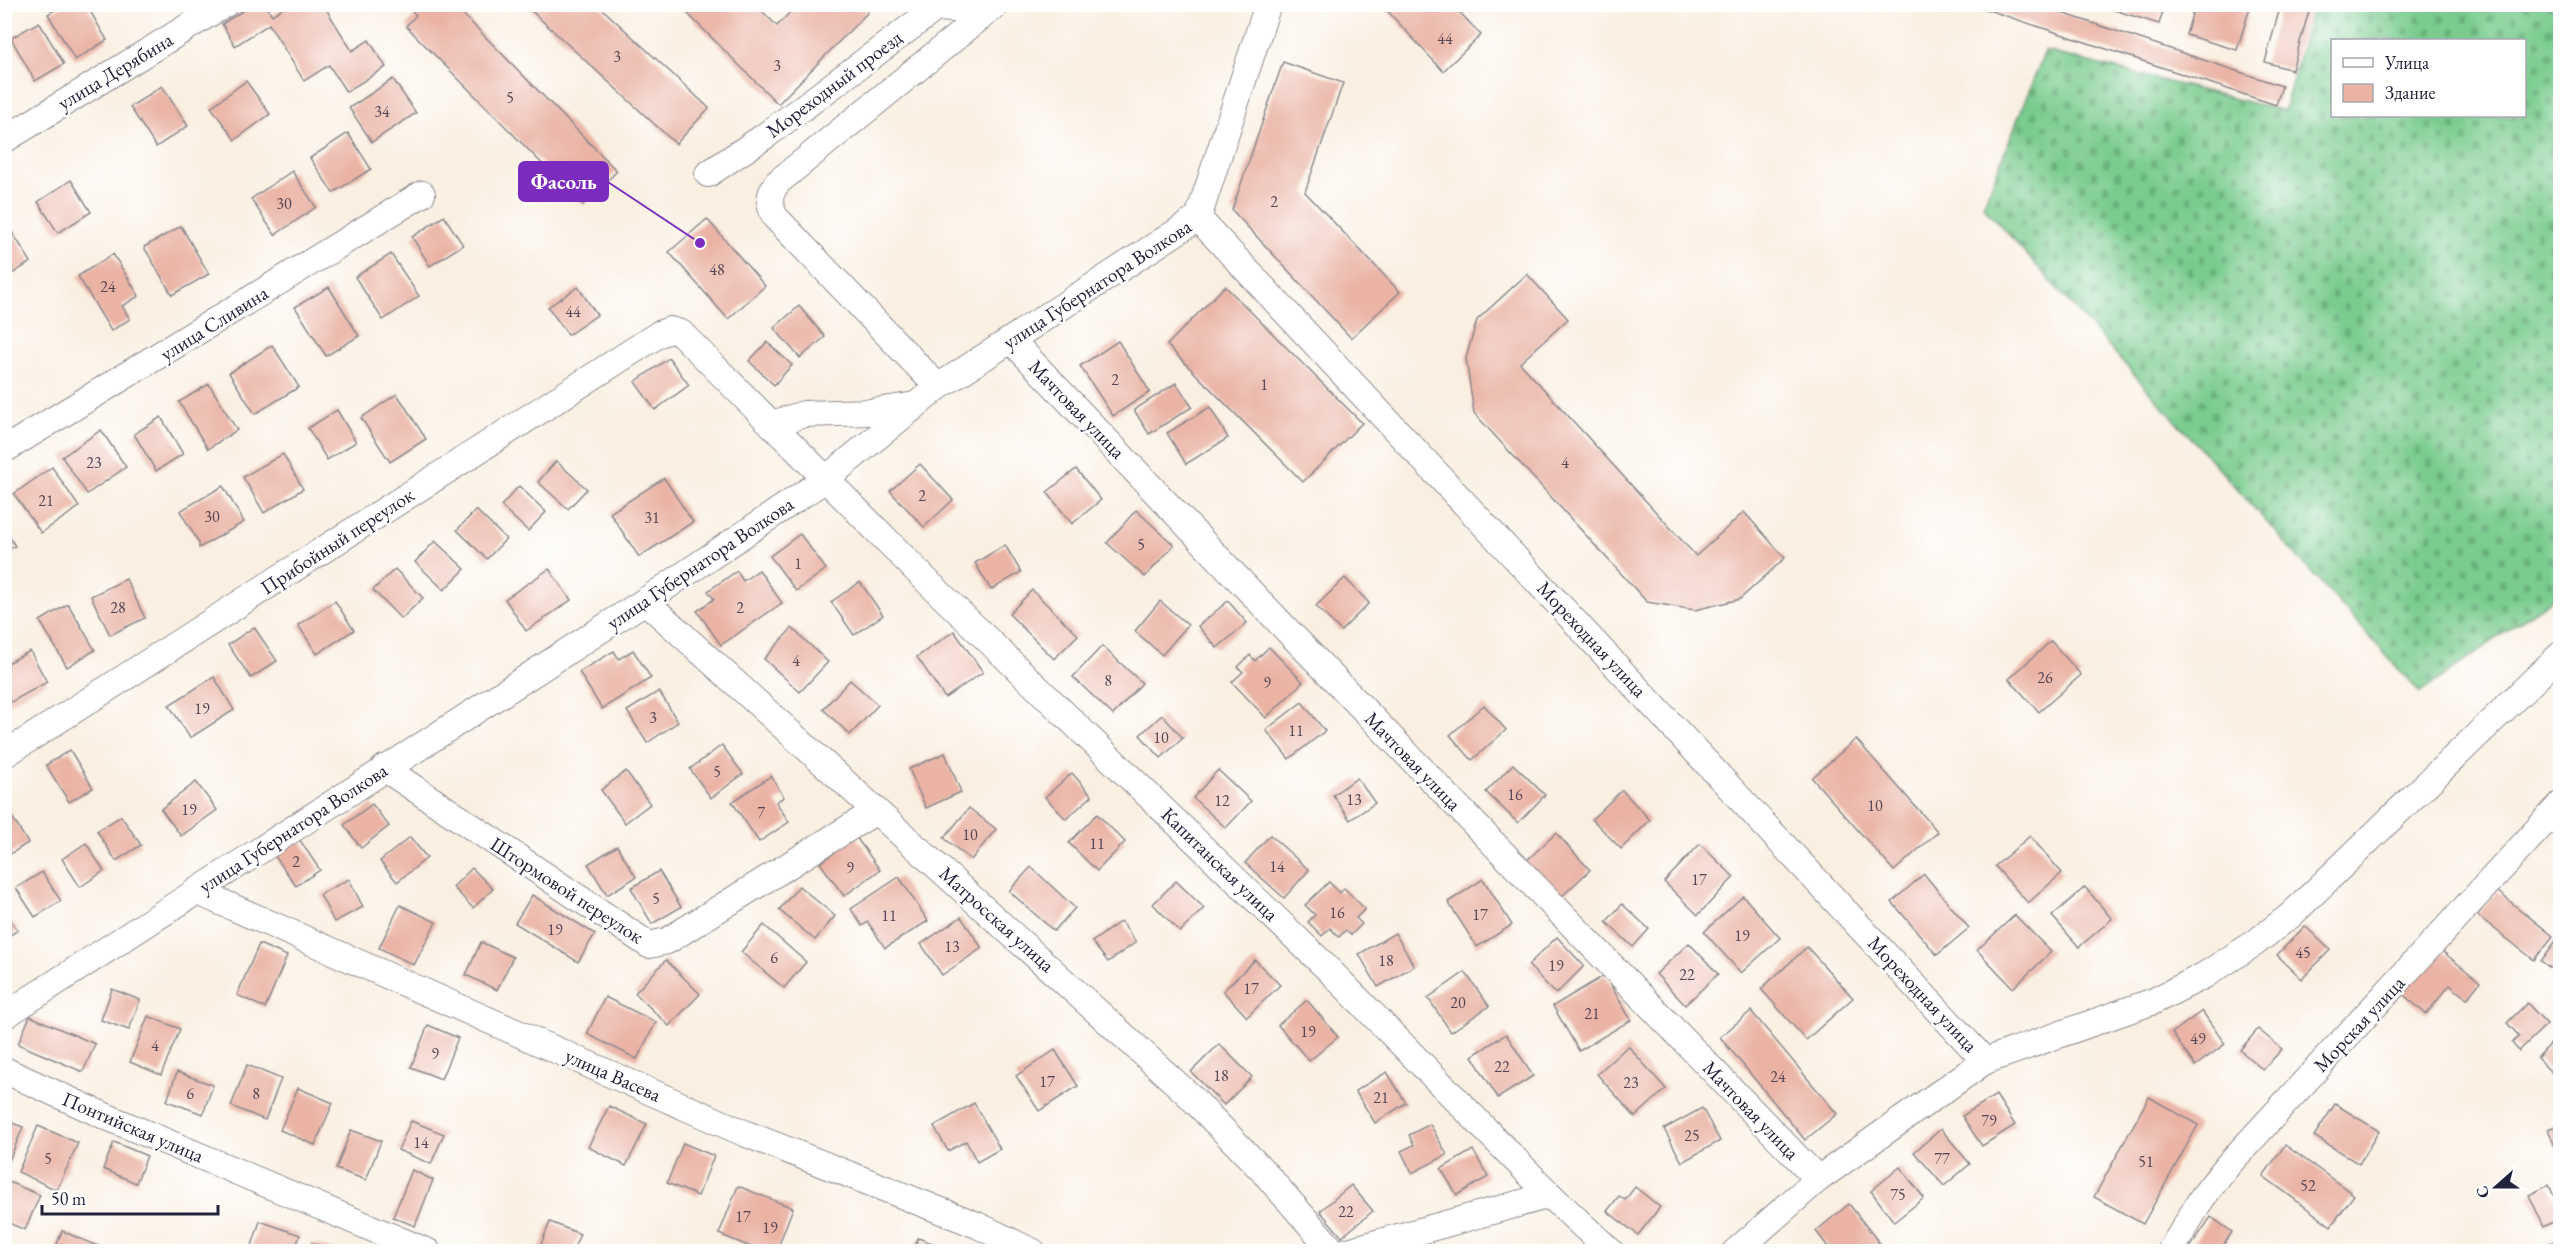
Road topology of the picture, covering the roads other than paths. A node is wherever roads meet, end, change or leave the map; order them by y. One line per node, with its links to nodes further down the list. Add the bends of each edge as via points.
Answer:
1 (225, 4): 4 (street, улица Дерябина)
2 (1268, 4): 7 (street, улица Губернатора Волкова)
3 (993, 8): 5 (street, Мореходный проезд, via 936,8); 10 (street, via 770,192 769,206 775,217)
4 (4, 140)
5 (708, 174)
6 (422, 194): 13 (street, улица Сливина)
7 (1198, 218): 9 (street, улица Губернатора Волкова); 23 (street, Мореходная улица)
8 (670, 330): 12 (street, Капитанская улица, via 681,333); 17 (street, Прибойный переулок)
9 (1011, 340): 10 (street, улица Губернатора Волкова); 25 (street, Мачтовая улица)
10 (938, 387): 11 (street, улица Губернатора Волкова)
11 (916, 405): 12 (street, via 870,412 804,414); 14 (street, улица Губернатора Волкова)
12 (772, 424): 14 (street, Капитанская улица)
13 (4, 450)
14 (827, 478): 15 (street, улица Губернатора Волкова); 26 (street, Капитанская улица, via 1330,971)
15 (645, 601): 18 (street, улица Губернатора Волкова); 20 (street, Матросская улица)
16 (2560, 655): 23 (street, via 2291,915 2255,944 2154,1001)
17 (4, 755)
18 (384, 768): 20 (street, Штормовой переулок, via 649,945 667,941); 21 (street, улица Губернатора Волкова)
19 (2560, 805): 33 (street, Морская улица, via 2228,1165 2202,1198)
20 (876, 811): 29 (street, Матросская улица, via 1189,1095)
21 (196, 891): 22 (street, улица Губернатора Волкова); 28 (street, улица Васева, via 744,1133)
22 (4, 1016)
23 (1985, 1060): 25 (street)
24 (4, 1070): 27 (street, Понтийская улица)
25 (1818, 1179): 32 (street)
26 (1550, 1195): 30 (street); 31 (street, Капитанская улица)
27 (428, 1251)
28 (1034, 1251)
29 (1334, 1251)
30 (1344, 1251)
31 (1611, 1251)
32 (1735, 1251)
33 (2170, 1251)

